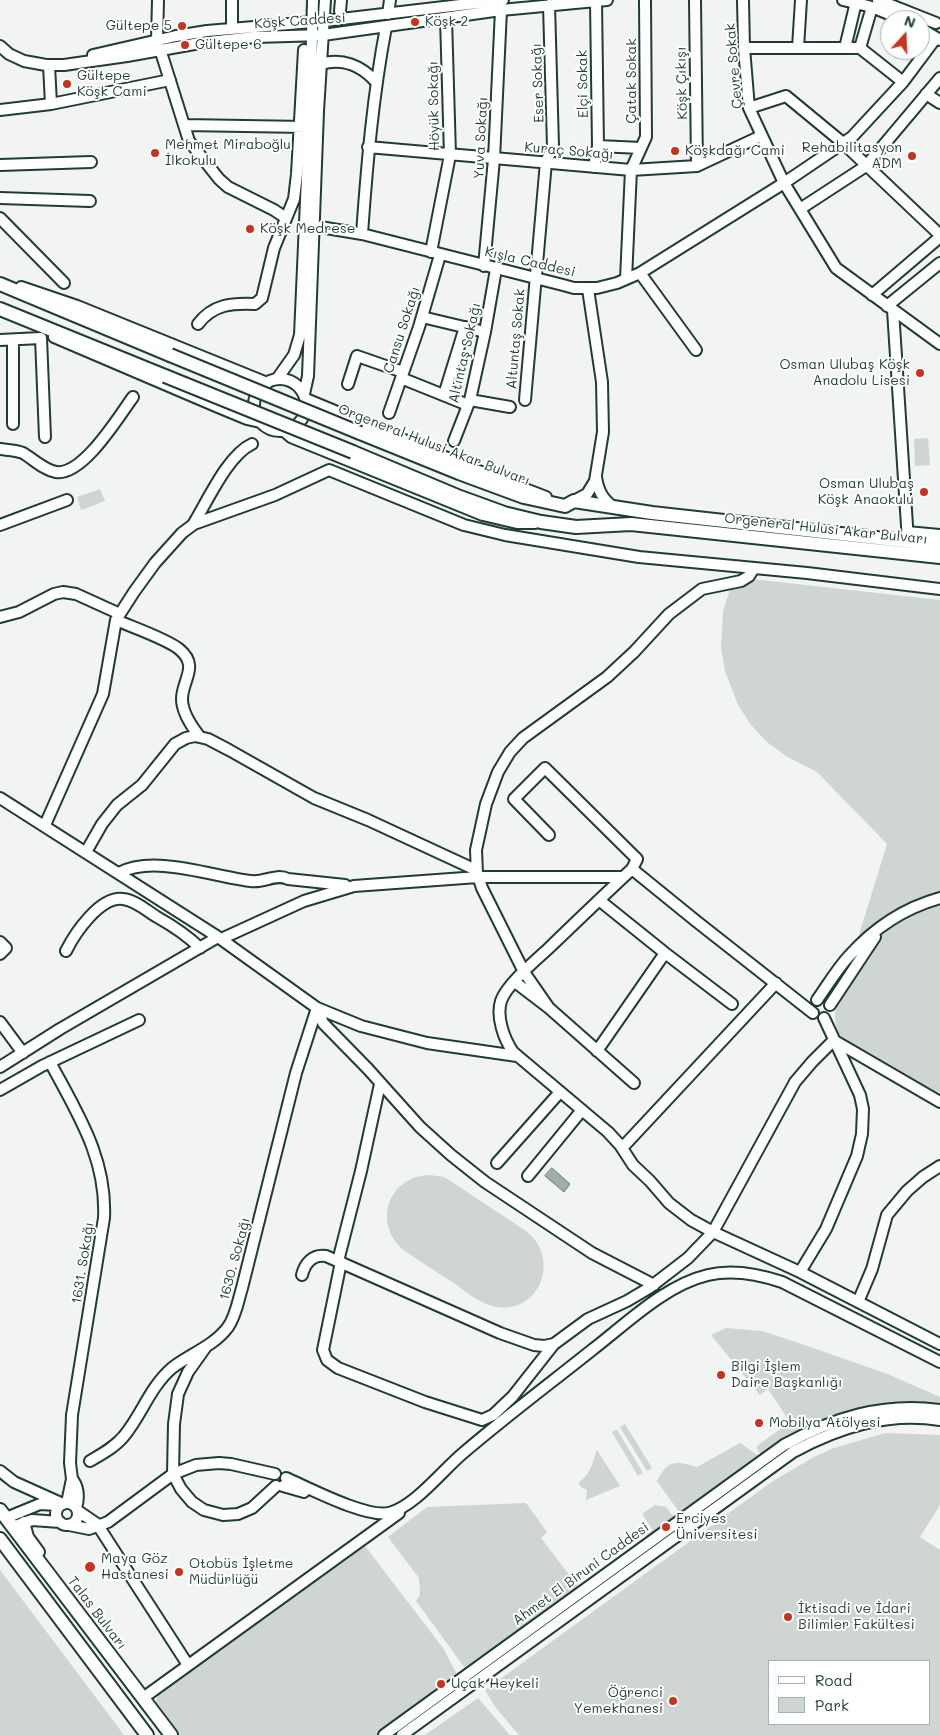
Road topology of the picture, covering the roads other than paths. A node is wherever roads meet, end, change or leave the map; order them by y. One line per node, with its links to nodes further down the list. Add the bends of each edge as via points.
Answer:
1 (158, 0): 33 (street)
2 (232, 0): 27 (street)
3 (313, 0): 25 (street)
4 (326, 0): 23 (street)
5 (341, 0): 20 (street)
6 (390, 0): 21 (street)
7 (608, 0): 13 (street, Köşk Caddesi)
8 (645, 0): 58 (street, Çatak Sokak, via 646,137)
9 (695, 0): 64 (street, Köşk Çıkışı)
10 (743, 0): 35 (street, Çevre Sokak)
11 (801, 0): 36 (street)
12 (843, 0): 15 (street)
13 (596, 1): 18 (street, Köşk Caddesi); 56 (street, Elçi Sokak)
14 (479, 2): 17 (street, Köşk Caddesi); 21 (street, Köşk Caddesi)
15 (856, 2): 16 (street); 37 (street)
16 (875, 3): 19 (street); 24 (street); 38 (street)
17 (502, 5): 18 (street, Köşk Caddesi); 22 (street, Köşk Caddesi); 60 (street, Yuva Sokağı)
18 (549, 5): 62 (street, Eser Sokağı, via 553,146)
19 (886, 10)
20 (340, 11)
21 (388, 14): 23 (street, Köşk Caddesi)
22 (446, 18): 26 (street, Köşk Caddesi); 59 (street, Höyük Sokağı)
23 (324, 21): 25 (street, Köşk Caddesi); 29 (street)
24 (939, 22): 31 (street, Kışla Caddesi, via 932,27)
25 (311, 23): 27 (street, Köşk Caddesi); 28 (street)
26 (386, 26): 29 (street, Köşk Caddesi); 45 (street)
27 (232, 29): 33 (street, Köşk Caddesi, via 191,33)
28 (312, 35): 29 (street, Köşk Caddesi); 30 (street, Köşk Caddesi); 39 (street)
29 (323, 35): 41 (street)
30 (283, 36): 33 (street, Köşk Caddesi); 39 (street)
31 (936, 37): 46 (street, Kışla Caddesi)
32 (0, 39): 33 (street, Köşk Caddesi, via 21,55 53,60)
33 (158, 45): 42 (street, Köşk Caddesi, via 127,56); 44 (street)
34 (0, 46): 40 (street, Köşk Caddesi)
35 (744, 48): 36 (street); 50 (street, Çevre Sokak)
36 (798, 48): 37 (street)
37 (845, 48): 38 (street)
38 (860, 48): 46 (street)
39 (308, 52): 53 (street)
40 (4, 54): 42 (street, Köşk Caddesi)
41 (320, 64): 45 (street, via 349,64 367,72); 74 (street)
42 (50, 65): 49 (street)
43 (940, 78): 47 (street)
44 (170, 80): 49 (street); 52 (street)
45 (376, 82): 57 (street)
46 (903, 82): 55 (street, Kışla Caddesi)
47 (926, 94): 48 (street); 65 (street)
48 (940, 103)
49 (52, 104): 51 (street)
50 (749, 108): 54 (street, Çevre Sokak); 55 (street, via 786,96)
51 (0, 110)
52 (184, 125): 53 (street); 73 (street, via 188,141 223,183)
53 (304, 127): 73 (street, via 294,199); 100 (street, via 300,336 294,355)
54 (761, 136): 64 (street, Kuraç Sokağı); 68 (street, Çevre Sokak)
55 (843, 143): 65 (street); 68 (street, Kışla Caddesi)
56 (598, 146): 58 (street); 66 (street, Elçi Sokak)
57 (368, 147): 59 (street, Kuraç Sokağı); 75 (street)
58 (641, 148): 67 (street, Çatak Sokak)
59 (450, 155): 60 (street, Kuraç Sokağı); 77 (street, Höyük Sokağı)
60 (494, 158): 62 (street, Kuraç Sokağı); 79 (street, Yuva Sokağı)
61 (91, 162): 63 (street)
62 (546, 162): 66 (street, Kuraç Sokağı); 83 (street, Eser Sokağı)
63 (0, 165)
64 (697, 166): 67 (street, Kuraç Sokağı)
65 (866, 166): 71 (street); 76 (street)
66 (594, 167): 67 (street, Kuraç Sokağı)
67 (631, 170): 82 (street, Çatak Sokak)
68 (784, 183): 71 (street, Çevre Sokak); 81 (street, Kışla Caddesi)
69 (0, 198): 70 (street)
70 (90, 201)
71 (800, 209): 87 (street, Çevre Sokak, via 836,268)
72 (0, 218): 84 (street)
73 (286, 218): 92 (street, via 272,254 260,301 219,306)
74 (314, 226): 75 (street, Kışla Caddesi); 104 (street)
75 (362, 234): 77 (street, Kışla Caddesi)
76 (940, 236): 87 (street)
77 (436, 253): 79 (street, Kışla Caddesi); 91 (street, Cansu Sokağı)
78 (940, 263): 88 (street)
79 (484, 266): 80 (street, Kışla Caddesi)
80 (496, 269): 83 (street, Kışla Caddesi); 94 (street, Altıntaş Sokağı)
81 (640, 273): 82 (street, Kışla Caddesi); 98 (street)
82 (626, 278): 86 (street, Kışla Caddesi, via 605,287)
83 (535, 279): 86 (street, Kışla Caddesi); 106 (street, Altuntaş Sokak)
84 (64, 283)
85 (2, 285): 101 (street, via 16,286 76,306); 119 (main road, Orgeneral Hulusi Akar Bulvarı, bridge, via 508,492)
86 (588, 289): 117 (street, via 604,412)
87 (872, 295): 88 (street, Çevre Sokak)
88 (890, 308): 97 (street, Çevre Sokak); 125 (street)
89 (0, 309): 90 (main road, Orgeneral Hulusi Akar Bulvarı)
90 (16, 316): 110 (street, via 31,327 85,351); 121 (main road, Orgeneral Hulusi Akar Bulvarı, bridge, via 460,497)
91 (422, 317): 93 (street); 99 (street, Cansu Sokağı)
92 (198, 324)
93 (465, 327): 94 (street); 103 (street)
94 (485, 332): 107 (street, Altıntaş Sokağı)
95 (0, 340): 96 (street)
96 (13, 340): 111 (street); 113 (street, via 41,338)
97 (940, 344)
98 (696, 350)
99 (402, 375): 102 (street, via 357,356); 103 (street); 109 (street, Cansu Sokağı)
100 (277, 379): 101 (street); 104 (street, via 293,382)
101 (266, 383): 110 (street, via 254,401)
102 (348, 384)
103 (444, 395): 107 (street)
104 (305, 396): 112 (street, via 306,410 302,420 294,428); 119 (street, via 486,474)
105 (134, 397): 116 (street, via 91,453 66,471 55,472 21,452)
106 (525, 400)
107 (469, 402): 108 (street); 114 (street, Altıntaş Sokağı)
108 (510, 406)
109 (389, 413)
110 (260, 422): 112 (street, via 273,431)
111 (13, 424)
112 (284, 431): 121 (street, via 290,437 483,515 517,524)
113 (45, 437)
114 (454, 441)
115 (252, 444): 122 (street, via 231,461)
116 (0, 449)
117 (596, 476): 119 (street, via 590,490); 120 (street, via 602,497)
118 (67, 500): 123 (street)
119 (570, 504): 120 (main road, Orgeneral Hulusi Akar Bulvarı)
120 (615, 508): 125 (main road, Orgeneral Hulusi Akar Bulvarı)
121 (541, 522): 127 (main road, Orgeneral Hulusi Akar Bulvarı, via 576,527 640,525)
122 (194, 524): 128 (street, via 275,495 329,470 464,525 493,533 606,552); 131 (street, via 158,559)
123 (0, 525)
124 (940, 535): 125 (street)
125 (907, 537): 126 (main road, Orgeneral Hulusi Akar Bulvarı)
126 (940, 544)
127 (940, 557)
128 (754, 568): 129 (street); 139 (street, via 741,581 702,589 669,614 607,677 517,744 501,766 489,793 476,850)
129 (940, 589)
130 (0, 617): 131 (street, via 19,612 54,594 67,592)
131 (118, 617): 132 (street, via 185,654 189,668 182,705); 134 (street, via 103,694)
132 (200, 737): 136 (street, via 186,738 175,744 142,785 117,805); 139 (street, via 319,800 368,820)
133 (0, 798): 134 (street)
134 (45, 825): 136 (street)
135 (549, 835): 137 (street, via 514,800 545,768 637,859)
136 (86, 852): 138 (street)
137 (632, 869): 140 (street); 155 (street)
138 (119, 873): 141 (street, via 132,867 146,866 181,868 254,882 281,876); 147 (street)
139 (477, 874): 140 (street); 141 (street); 153 (street)
140 (623, 877): 143 (street)
141 (354, 886): 147 (street, via 304,901)
142 (940, 898): 144 (street)
143 (599, 900): 151 (street); 153 (street)
144 (920, 905): 145 (street); 146 (street)
145 (940, 906)
146 (884, 923): 156 (street, via 848,956); 158 (street)
147 (220, 938): 149 (street); 159 (street)
148 (0, 942): 152 (street, via 6,948)
149 (200, 948): 150 (street, via 187,935 131,901 118,899 110,901 89,918); 167 (street)
150 (66, 951)
151 (665, 953): 157 (street); 166 (street)
152 (0, 954)
153 (524, 972): 154 (street); 160 (street)
154 (515, 982): 160 (street); 168 (street, via 504,994 499,1009 505,1037)
155 (776, 983): 161 (street); 177 (street)
156 (817, 1000): 158 (street, via 826,1000); 161 (street, via 813,1004)
157 (732, 1004)
158 (830, 1005): 162 (street, via 830,1013)
159 (317, 1008): 168 (street, via 361,1026 426,1043); 172 (street, via 323,1024); 189 (street, 1630. Sokağı, via 296,1073 234,1315 224,1332)
160 (549, 1008): 166 (street)
161 (813, 1013): 162 (street)
162 (824, 1018): 165 (street)
163 (139, 1020): 169 (street)
164 (0, 1022): 167 (street)
165 (834, 1040): 175 (street); 181 (street, via 795,1082); 183 (street, via 860,1095 862,1142 826,1228)
166 (597, 1051): 171 (street)
167 (23, 1053): 170 (street)
168 (517, 1056): 174 (street)
169 (50, 1062): 173 (street); 199 (street, 1631. Sokağı, via 91,1140 104,1193 104,1218 71,1419 70,1463 78,1494)
170 (0, 1067)
171 (634, 1083)
172 (380, 1084): 182 (street); 185 (street, via 420,1127 479,1178 592,1253)
173 (0, 1090)
174 (560, 1092): 176 (street); 178 (street)
175 (940, 1102)
176 (582, 1110): 177 (street); 180 (street)
177 (622, 1148): 181 (street, via 633,1165 676,1209)
178 (498, 1162)
179 (940, 1166): 186 (street, via 911,1187 887,1215 872,1269)
180 (528, 1176)
181 (713, 1232): 183 (street); 185 (street, via 688,1258)
182 (339, 1261): 184 (street, via 317,1256 306,1264); 187 (street, via 500,1333 534,1345); 187 (street, via 324,1356 338,1368 425,1402 478,1420 489,1417 516,1392)
183 (800, 1272): 186 (street)
184 (302, 1275)
185 (654, 1285): 187 (street, via 588,1320)
186 (858, 1302): 188 (street)
187 (554, 1344)
188 (940, 1344)
189 (207, 1345): 193 (street, 1630. Sokağı, via 164,1375 123,1437); 195 (street, via 188,1372 178,1394)
190 (940, 1362): 200 (street, via 774,1279 746,1273 707,1275 663,1295 473,1445)
191 (940, 1410): 208 (street, Ahmet El Biruni Caddesi, via 900,1408 861,1413 820,1427 784,1445)
192 (940, 1420): 208 (street, Ahmet El Biruni Caddesi, via 908,1417 873,1420 831,1433 793,1452)
193 (90, 1461)
194 (0, 1471): 197 (street)
195 (172, 1474): 196 (street, via 208,1464 231,1464); 196 (street, via 192,1502 204,1510 223,1515 238,1514 252,1508); 203 (street, via 112,1519)
196 (279, 1481): 200 (street, via 304,1492 375,1513 389,1513)
197 (31, 1490): 198 (street); 199 (street)
198 (34, 1505): 199 (street); 201 (street)
199 (69, 1506): 202 (street, via 77,1518); 202 (street, 1631. Sokağı, via 56,1512); 203 (street)
200 (403, 1507): 206 (street, via 398,1516)
201 (11, 1520): 202 (street); 207 (main road, Talas Bulvarı)
202 (65, 1523): 203 (street, via 85,1529 94,1528)
203 (97, 1524): 206 (street)
204 (0, 1539): 210 (main road)
205 (0, 1551): 209 (main road)
206 (188, 1665): 207 (street)
207 (143, 1698): 211 (main road, Talas Bulvarı)
208 (436, 1703): 212 (street, Ahmet El Biruni Caddesi); 213 (street, Ahmet El Biruni Caddesi)
209 (138, 1735)
210 (147, 1735)
211 (171, 1735)
212 (384, 1735)
213 (402, 1735)

